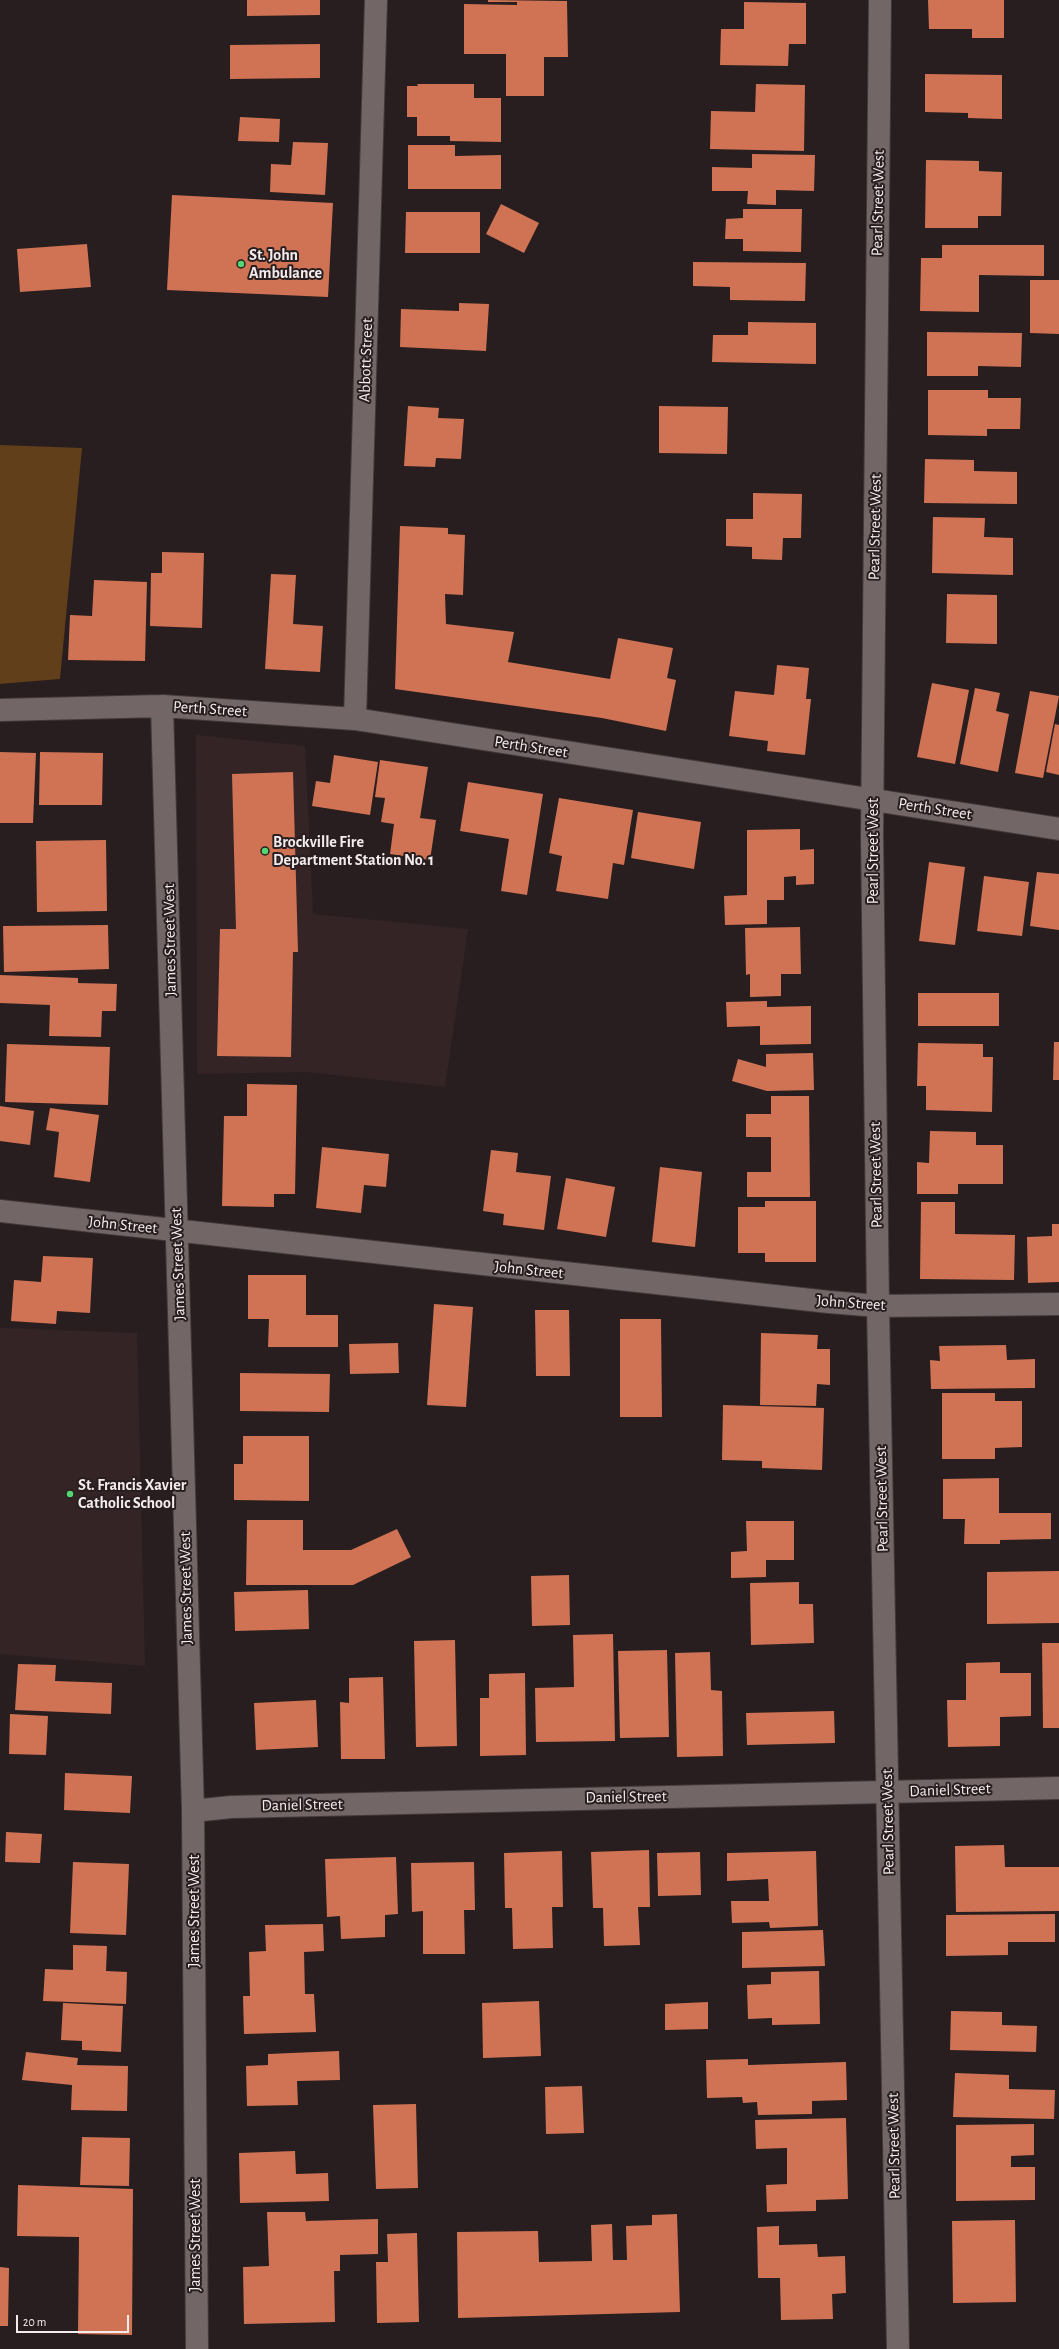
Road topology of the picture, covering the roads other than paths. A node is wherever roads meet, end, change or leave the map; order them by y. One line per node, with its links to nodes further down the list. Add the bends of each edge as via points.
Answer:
1 (376, 0): 5 (street, Abbott Street)
2 (880, 0): 6 (street, Pearl Street West)
3 (162, 706): 4 (street, Perth Street); 5 (street, Perth Street); 9 (street, James Street West)
4 (0, 710)
5 (355, 719): 6 (street, Perth Street)
6 (872, 799): 7 (street, Perth Street); 11 (street, Pearl Street West)
7 (1059, 829)
8 (0, 1212): 9 (street, John Street)
9 (178, 1231): 11 (street, John Street); 14 (street, James Street West)
10 (1059, 1304): 11 (street, John Street)
11 (878, 1306): 13 (street, Pearl Street West)
12 (1059, 1788): 13 (street, Daniel Street)
13 (888, 1792): 14 (street, Daniel Street, via 231,1807); 16 (street, Pearl Street West)
14 (193, 1811): 15 (street, James Street West)
15 (197, 2349)
16 (898, 2349)

